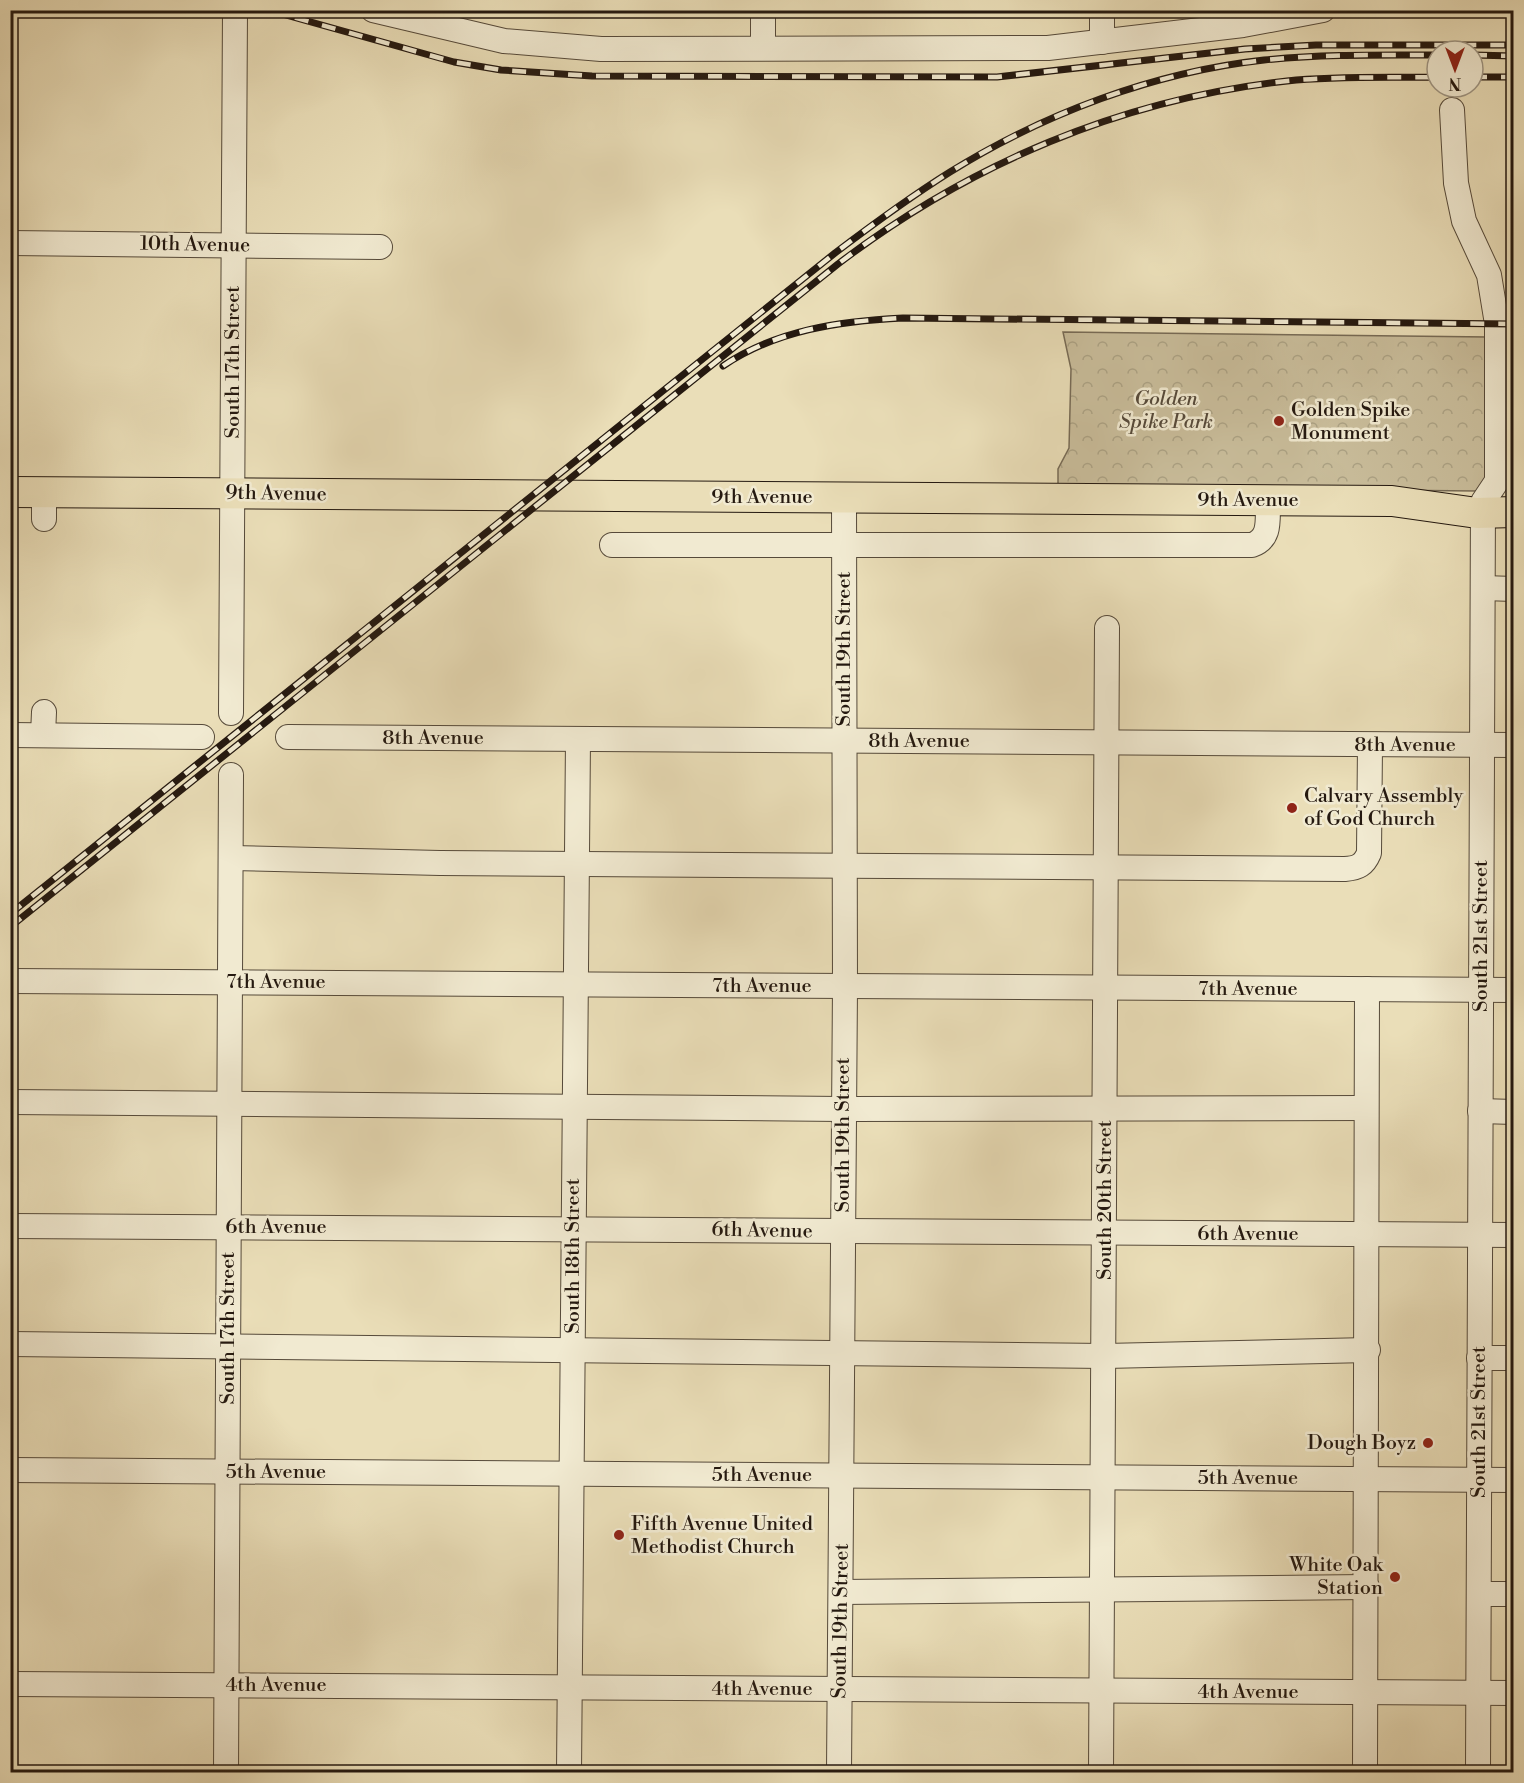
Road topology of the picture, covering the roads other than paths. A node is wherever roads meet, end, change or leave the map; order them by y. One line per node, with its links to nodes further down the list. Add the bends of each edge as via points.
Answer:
1 (235, 10): 10 (street, South 17th Street)
2 (373, 10): 7 (street, via 504,41 601,49)
3 (763, 10): 7 (street)
4 (1102, 10): 6 (street)
5 (1323, 10): 6 (street, via 1243,25)
6 (1102, 42): 7 (street, via 1048,48)
7 (763, 48)
8 (1452, 110): 17 (street, South 21st Street, via 1456,183 1464,221 1489,275 1497,324 1497,481 1483,502)
9 (10, 243): 10 (street, 10th Avenue)
10 (234, 245): 11 (street, 10th Avenue); 13 (street, South 17th Street)
11 (380, 247)
12 (10, 492): 13 (main road, 9th Avenue, via 44,506)
13 (232, 493): 14 (main road, 9th Avenue); 23 (street, South 17th Street)
14 (844, 498): 15 (main road, 9th Avenue); 19 (street, South 19th Street)
15 (1268, 500): 17 (main road, 9th Avenue, via 1392,501); 19 (street, via 1267,534 1252,545)
16 (1514, 512): 17 (main road, 9th Avenue)
17 (1483, 513): 20 (street, South 21st Street)
18 (612, 544): 19 (street)
19 (844, 546): 28 (street, South 19th Street)
20 (1483, 588): 21 (street); 31 (street, South 21st Street)
21 (1514, 589)
22 (1107, 628): 29 (street, South 20th Street)
23 (231, 713)
24 (10, 735): 25 (street, via 44,724)
25 (202, 736)
26 (288, 737): 27 (street, 8th Avenue)
27 (578, 740): 28 (street, 8th Avenue); 35 (street, South 18th Street)
28 (844, 741): 29 (street, 8th Avenue); 36 (street, South 19th Street)
29 (1105, 742): 30 (street, 8th Avenue); 37 (street, South 20th Street)
30 (1370, 745): 31 (street, 8th Avenue); 37 (street, via 1370,853 1365,863 1356,868)
31 (1482, 745): 32 (street, 8th Avenue); 44 (street, South 21st Street)
32 (1514, 745)
33 (231, 775): 34 (street, South 17th Street)
34 (231, 858): 35 (street); 39 (street, South 17th Street)
35 (577, 863): 36 (street); 40 (street, South 18th Street)
36 (843, 865): 37 (street); 41 (street, South 19th Street)
37 (1104, 866): 42 (street, South 20th Street)
38 (10, 981): 39 (street, 7th Avenue)
39 (230, 982): 40 (street, 7th Avenue); 47 (street, South 17th Street)
40 (575, 985): 41 (street, 7th Avenue); 48 (street, South 18th Street)
41 (845, 987): 42 (street, 7th Avenue); 50 (street, South 19th Street)
42 (1105, 988): 43 (street, 7th Avenue); 51 (street, South 20th Street)
43 (1367, 989): 44 (street, 7th Avenue); 49 (street)
44 (1481, 990): 45 (street, 7th Avenue); 52 (street, South 21st Street)
45 (1514, 990)
46 (10, 1102): 47 (street)
47 (230, 1104): 48 (street); 55 (street, South 17th Street)
48 (574, 1106): 50 (street); 56 (street, South 18th Street)
49 (1366, 1108): 51 (street); 59 (street)
50 (842, 1109): 51 (street); 57 (street, South 19th Street)
51 (1105, 1109): 58 (street, South 20th Street)
52 (1480, 1112): 53 (street); 60 (street, South 21st Street)
53 (1514, 1112)
54 (10, 1226): 55 (street, 6th Avenue)
55 (229, 1227): 56 (street, 6th Avenue); 63 (street, South 17th Street)
56 (573, 1229): 57 (street, 6th Avenue); 64 (street, South 18th Street)
57 (843, 1232): 58 (street, 6th Avenue); 66 (street, South 19th Street)
58 (1106, 1233): 59 (street, 6th Avenue); 67 (street, South 20th Street)
59 (1366, 1234): 60 (street, 6th Avenue); 65 (street)
60 (1480, 1235): 61 (street, 6th Avenue); 68 (street, South 21st Street)
61 (1514, 1235)
62 (10, 1344): 63 (street)
63 (228, 1345): 64 (street); 71 (street, South 17th Street)
64 (572, 1350): 66 (street); 72 (street, South 18th Street)
65 (1368, 1350): 67 (street); 75 (street)
66 (842, 1353): 67 (street); 73 (street, South 19th Street)
67 (1105, 1356): 74 (street, South 20th Street)
68 (1479, 1358): 69 (street); 76 (street, South 21st Street)
69 (1514, 1358)
70 (10, 1470): 71 (street, 5th Avenue)
71 (228, 1472): 72 (street, 5th Avenue); 84 (street, South 17th Street)
72 (572, 1474): 73 (street, 5th Avenue); 85 (street, South 18th Street)
73 (842, 1476): 74 (street, 5th Avenue); 80 (street, South 19th Street)
74 (1104, 1478): 75 (street, 5th Avenue); 79 (street, South 20th Street)
75 (1368, 1479): 76 (street, 5th Avenue); 78 (street)
76 (1479, 1480): 77 (street, 5th Avenue); 81 (street, South 21st Street)
77 (1514, 1480)
78 (1367, 1587): 79 (street); 88 (street)
79 (1103, 1590): 80 (street); 87 (street, South 20th Street)
80 (841, 1592): 86 (street, South 19th Street)
81 (1479, 1594): 82 (street); 89 (street, South 21st Street)
82 (1514, 1594)
83 (10, 1684): 84 (street, 4th Avenue)
84 (226, 1685): 85 (street, 4th Avenue); 91 (street, South 17th Street)
85 (570, 1688): 86 (street, 4th Avenue); 92 (street, South 18th Street)
86 (840, 1690): 87 (street, 4th Avenue); 93 (street, South 19th Street)
87 (1102, 1692): 88 (street, 4th Avenue); 94 (street, South 20th Street)
88 (1366, 1693): 89 (street, 4th Avenue); 95 (street)
89 (1478, 1693): 90 (street, 4th Avenue); 96 (street, South 21st Street)
90 (1514, 1693)
91 (226, 1773)
92 (569, 1773)
93 (839, 1773)
94 (1101, 1773)
95 (1365, 1773)
96 (1478, 1773)

